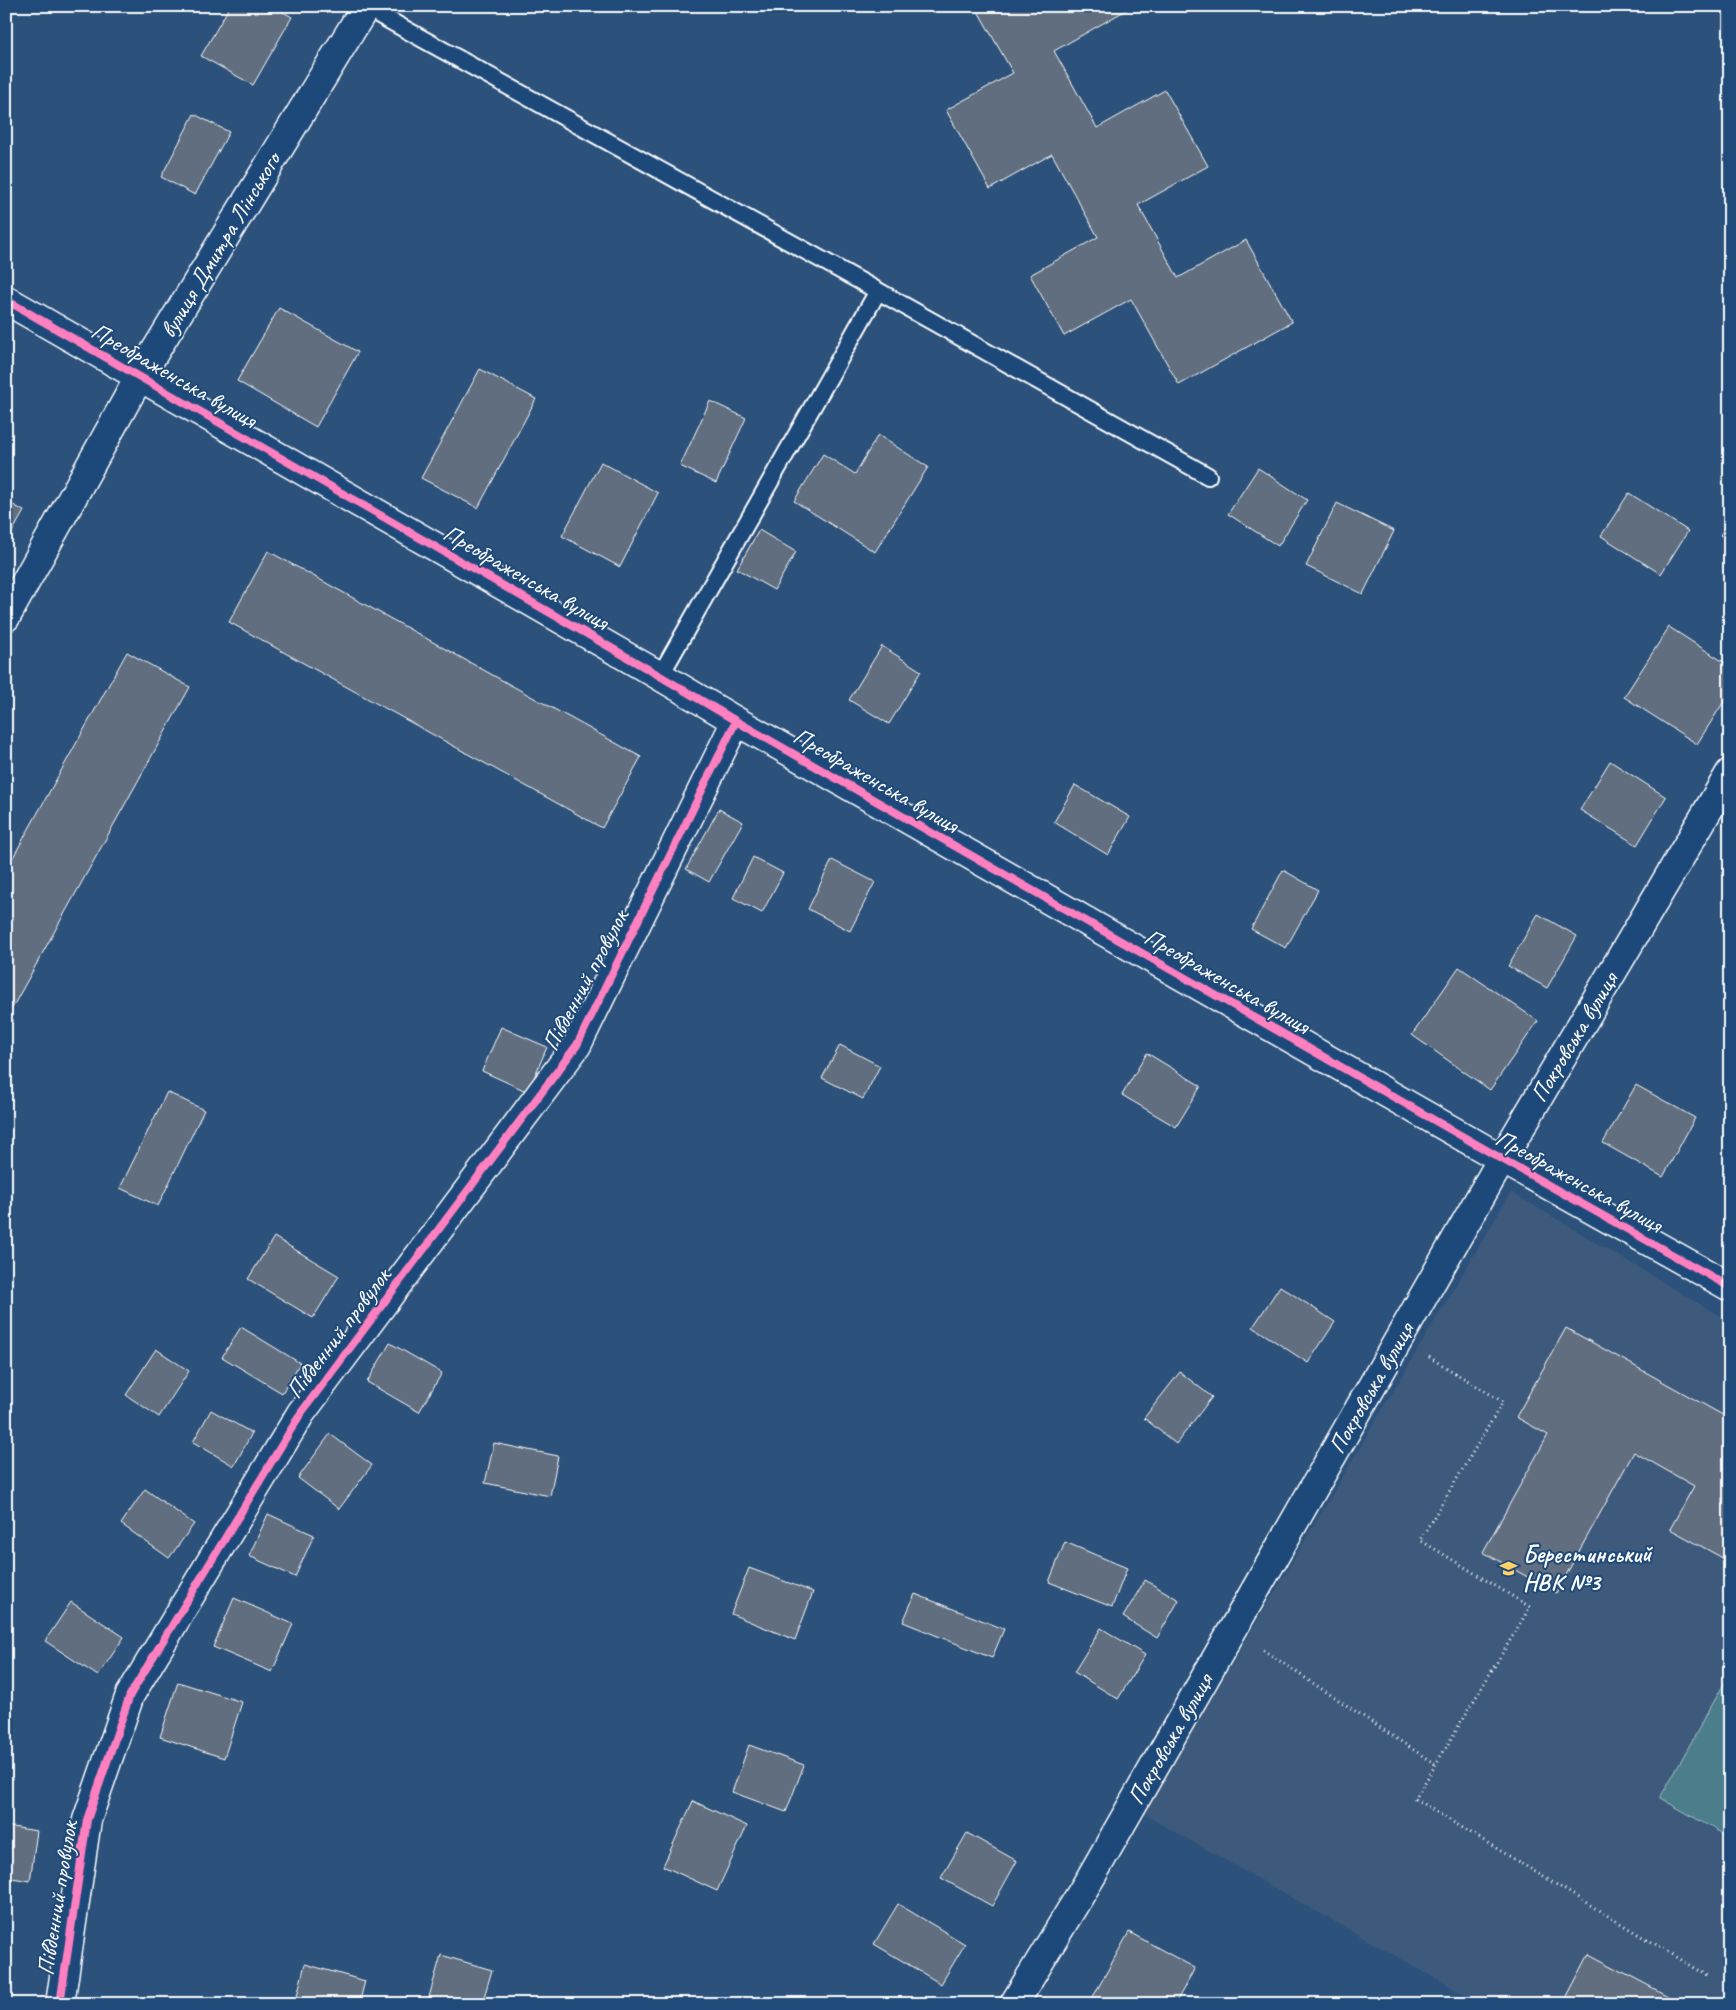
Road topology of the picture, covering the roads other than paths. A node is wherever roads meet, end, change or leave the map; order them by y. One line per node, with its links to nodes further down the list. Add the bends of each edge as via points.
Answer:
1 (366, 7): 2 (lane); 4 (street, вулиця Дмитра Лінського)
2 (878, 291): 5 (lane); 7 (lane)
3 (6, 300): 4 (street, Преображенська вулиця)
4 (140, 376): 6 (street, вулиця Дмитра Лінського); 7 (street, Преображенська вулиця)
5 (1208, 476)
6 (6, 617)
7 (660, 676): 8 (street, Преображенська вулиця)
8 (736, 722): 10 (street, Преображенська вулиця); 12 (street, Південний провулок, via 577,1044 301,1413 130,1696 87,1820)
9 (1730, 773): 10 (street, Покровська вулиця)
10 (1502, 1159): 11 (street, Преображенська вулиця); 13 (street, Покровська вулиця, via 1091,1877)
11 (1730, 1287)
12 (60, 2004)
13 (1014, 2004)

